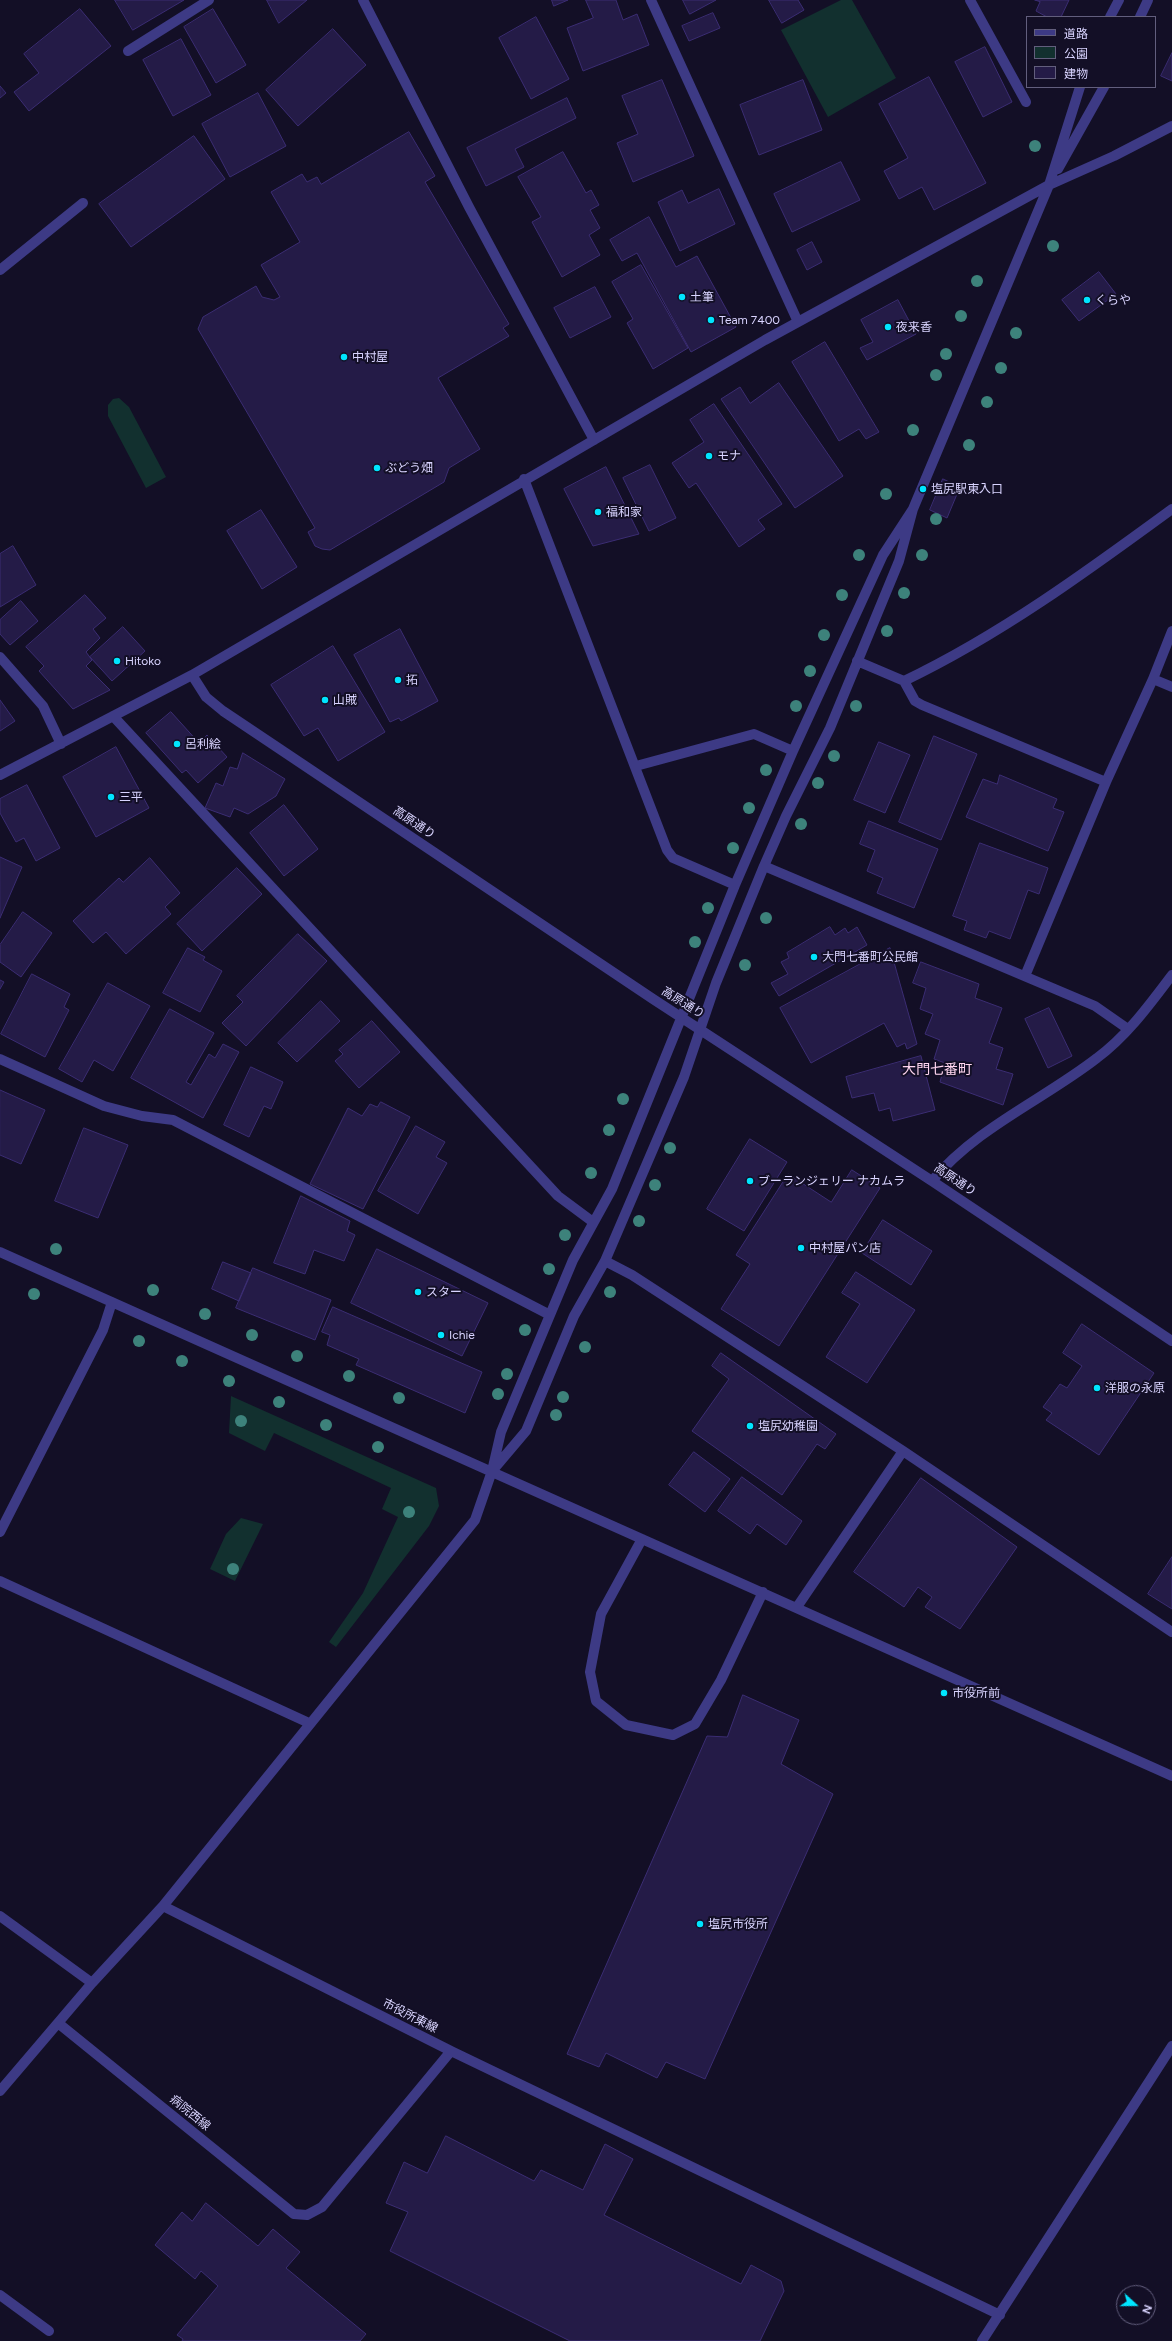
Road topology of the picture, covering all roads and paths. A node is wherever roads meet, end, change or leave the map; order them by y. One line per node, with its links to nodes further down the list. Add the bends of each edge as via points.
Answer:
1 (209, 0): 9 (street)
2 (363, 0): 18 (street, via 469,207)
3 (651, 0): 17 (street)
4 (970, 0): 12 (street)
5 (1120, 0): 7 (street)
6 (1148, 0): 8 (street)
7 (1111, 16)
8 (1140, 16)
9 (128, 52)
10 (1080, 88): 14 (street)
11 (1103, 88): 14 (street)
12 (1026, 102)
13 (1172, 126): 14 (street)
14 (1049, 185): 17 (street); 20 (street)
15 (83, 203): 16 (street)
16 (0, 270)
17 (798, 322): 18 (street)
18 (594, 440): 19 (street)
19 (524, 479): 25 (street); 32 (street)
20 (914, 509): 24 (street, via 899,561); 31 (street, via 883,555)
21 (1172, 509): 27 (street, via 1074,580 992,634)
22 (1172, 631): 26 (street)
23 (0, 657): 30 (street, via 43,706)
24 (857, 661): 27 (street); 35 (street, via 830,728)
25 (192, 675): 29 (street); 39 (street, 高原通り, via 206,698 223,711)
26 (1153, 679): 28 (street); 34 (street)
27 (904, 681): 34 (street, via 915,701 922,705)
28 (1172, 687)
29 (113, 716): 30 (street); 44 (street, via 558,1196)
30 (61, 744): 33 (street)
31 (793, 751): 32 (street, via 754,734); 36 (street)
32 (636, 766): 36 (street, via 667,850 674,858)
33 (0, 775)
34 (1106, 782): 38 (street)
35 (764, 866): 38 (street); 40 (street, via 716,983)
36 (735, 885): 39 (street)
37 (1172, 974): 41 (street)
38 (1025, 976): 41 (street, via 1095,1006)
39 (682, 1017): 40 (street, 高原通り); 44 (street, via 612,1189)
40 (701, 1029): 43 (street, 高原通り); 46 (street, via 684,1077)
41 (1128, 1030): 43 (street, via 1098,1058 978,1137 948,1162)
42 (0, 1059): 48 (street, via 104,1106 142,1116 173,1120)
43 (932, 1181): 49 (street, 高原通り)
44 (593, 1222): 48 (street, via 573,1260)
45 (0, 1252): 47 (street)
46 (605, 1261): 50 (street, via 632,1275); 51 (street, via 574,1316 526,1431)
47 (112, 1302): 51 (street); 52 (street, via 104,1330)
48 (550, 1315): 51 (street, via 501,1432)
49 (1172, 1341)
50 (903, 1451): 56 (street); 57 (street)
51 (492, 1471): 53 (street); 58 (street, via 475,1520)
52 (0, 1532)
53 (642, 1538): 55 (street); 55 (street, via 600,1614 590,1672 596,1701 626,1725 673,1735 695,1724 721,1680)
54 (0, 1581): 58 (street)
55 (763, 1592): 56 (street)
56 (797, 1607): 59 (street)
57 (1172, 1632)
58 (310, 1723): 60 (street)
59 (1172, 1776)
60 (163, 1906): 62 (street); 65 (street, 市役所東線)
61 (0, 1916): 62 (street)
62 (92, 1983): 63 (street)
63 (58, 2023): 65 (street, 病院西線, via 294,2214 307,2215 322,2207); 66 (street)
64 (1172, 2046): 68 (street)
65 (451, 2051): 68 (street, 市役所東線)
66 (0, 2091)
67 (0, 2295): 69 (street)
68 (1000, 2314): 70 (street)
69 (49, 2331)
70 (982, 2341)

